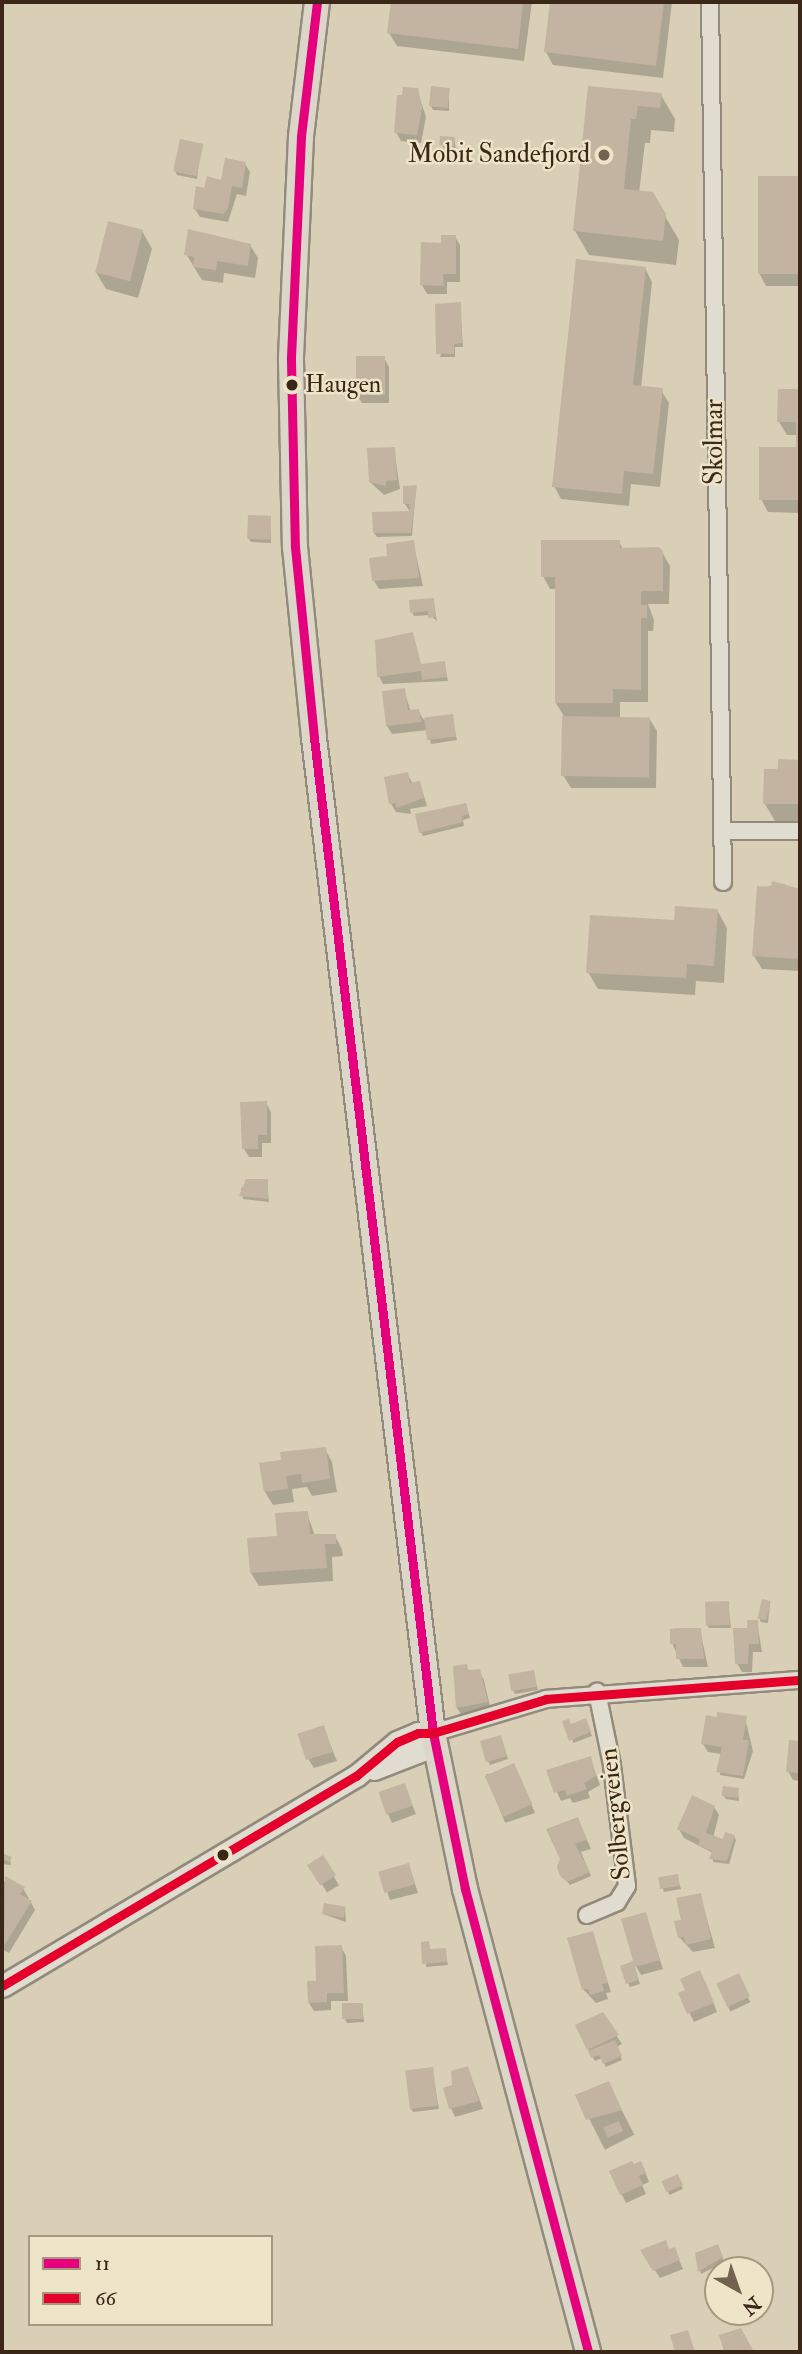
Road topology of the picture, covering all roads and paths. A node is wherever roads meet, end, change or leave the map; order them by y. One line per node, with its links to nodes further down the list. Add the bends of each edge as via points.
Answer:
1 (317, 2): 8 (main road, via 301,137 292,346 295,547)
2 (710, 2): 3 (street, Skolmar)
3 (724, 831): 4 (street); 5 (street, Skolmar)
4 (800, 831)
5 (723, 881)
6 (800, 1680): 7 (street)
7 (597, 1692): 8 (street, via 546,1699); 9 (street, Solbergveien, via 612,1765 626,1886 617,1902)
8 (433, 1732): 10 (main road, via 423,1750 356,1776); 11 (main road, via 465,1889)
9 (587, 1915)
10 (2, 1986)
11 (588, 2352)

